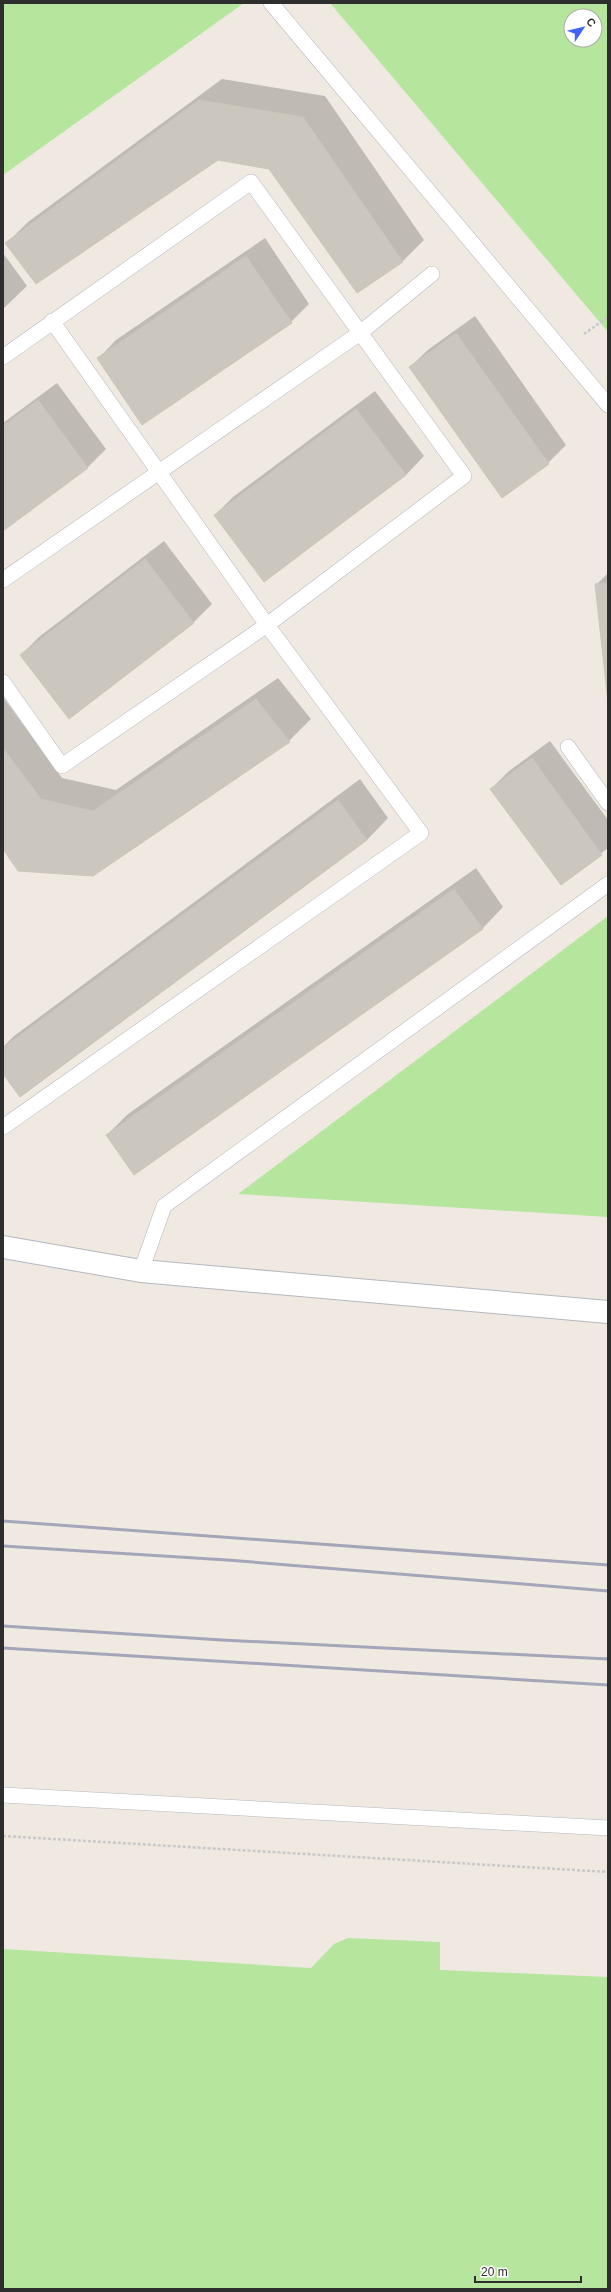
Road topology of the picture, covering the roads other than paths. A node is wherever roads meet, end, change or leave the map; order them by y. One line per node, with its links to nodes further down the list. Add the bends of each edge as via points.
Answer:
1 (271, 3): 6 (lane)
2 (432, 274): 4 (lane)
3 (52, 321): 4 (lane, via 251,182); 5 (lane); 7 (lane)
4 (360, 333): 7 (lane); 9 (lane, via 464,476)
5 (3, 357)
6 (608, 404)
7 (158, 472): 8 (lane); 9 (lane)
8 (3, 580)
9 (267, 625): 10 (lane, via 62,766); 14 (lane, via 421,833)
10 (3, 682)
11 (568, 747): 12 (lane)
12 (608, 803)
13 (608, 884): 16 (lane, via 164,1206)
14 (3, 1127)
15 (3, 1247): 16 (street)
16 (141, 1271): 17 (street)
17 (608, 1312)
18 (3, 1795): 19 (lane)
19 (608, 1828)

